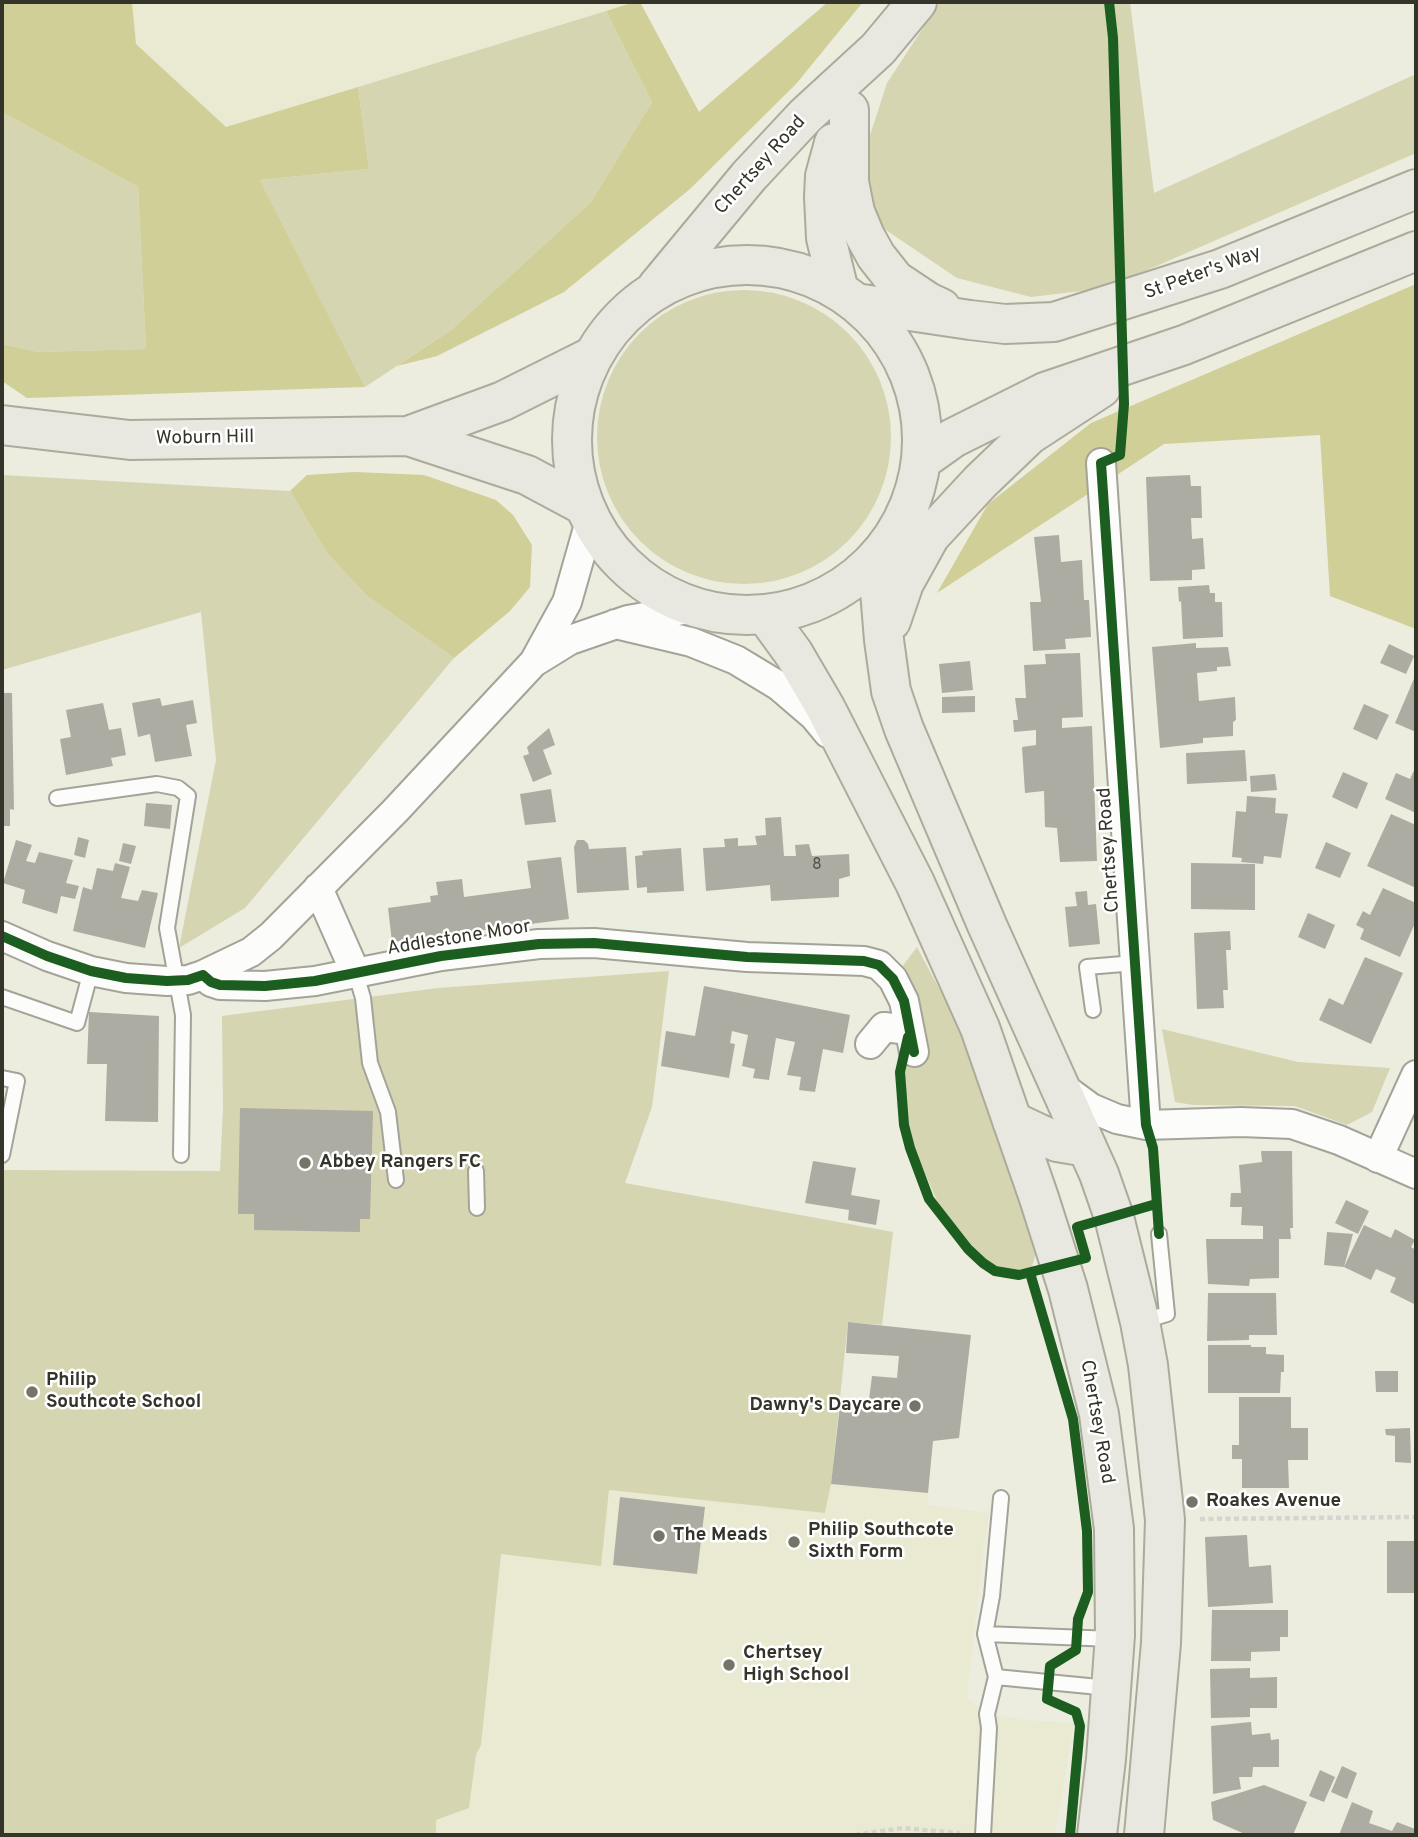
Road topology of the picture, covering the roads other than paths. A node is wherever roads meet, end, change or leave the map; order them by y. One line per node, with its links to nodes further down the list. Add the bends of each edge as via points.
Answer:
1 (917, 2): 2 (main road, Chertsey Road)
2 (878, 50): 3 (main road, Chertsey Road); 6 (main road, Chertsey Road, via 749,176)
3 (849, 110): 7 (main road, Chertsey Road, via 825,176 827,238); 8 (main road, via 849,182 855,212 876,256 895,280 928,302)
4 (1416, 189): 8 (main road, St Peter's Way, via 1220,269 1054,322)
5 (1416, 251): 9 (main road)
6 (654, 291): 7 (main road, via 689,274 727,266 766,266 804,274); 10 (main road, via 630,309)
7 (848, 297): 8 (main road, St Peter's Way); 13 (main road, via 878,323 910,373 919,401)
8 (970, 320)
9 (1184, 345): 13 (main road, via 1045,392 953,438); 20 (main road, via 1100,388 1029,435 979,482 930,536 904,583)
10 (593, 356): 12 (main road, Woburn Hill, via 503,401); 15 (main road, via 580,383 571,444 574,475)
11 (2, 425): 12 (main road, Woburn Hill, via 130,440)
12 (408, 436): 15 (main road, Woburn Hill, via 527,475)
13 (922, 460): 16 (main road, via 916,492)
14 (1101, 463): 26 (street, Chertsey Road)
15 (587, 513): 17 (main road, via 609,550 634,575 662,595); 21 (street, Addlestone Moor, via 567,602)
16 (887, 548): 18 (main road, via 858,578 823,600); 20 (main road, via 880,591)
17 (694, 608): 18 (main road, via 742,616); 19 (street, Addlestone Moor)
18 (765, 614): 22 (main road, Chertsey Road, via 794,654)
19 (615, 624): 21 (street, Addlestone Moor, via 570,640); 22 (street, via 691,642 736,660 779,686 814,716)
20 (884, 640): 35 (main road, via 891,691 904,729)
21 (534, 663): 24 (street, Addlestone Moor)
22 (853, 766): 36 (main road, Chertsey Road, via 915,883 980,1028)
23 (57, 798): 29 (lane, via 157,783 178,788 188,796 167,928)
24 (318, 888): 28 (street); 29 (street, Addlestone Moor, via 251,952)
25 (2, 936): 27 (street, Addlestone Moor)
26 (1135, 963): 31 (lane, via 1087,967); 37 (street, Chertsey Road)
27 (91, 971): 29 (street, Addlestone Moor, via 127,978); 30 (lane, via 77,1023)
28 (356, 974): 29 (street, Addlestone Moor, via 265,986 220,985); 32 (street, Addlestone Moor, via 441,956 539,943 864,961 879,965 893,979 904,1001 912,1041 884,1027); 44 (lane, via 370,1063 388,1112)
29 (190, 977): 40 (lane, via 183,1014)
30 (2, 997)
31 (1093, 1010)
32 (870, 1044)
33 (1416, 1075): 41 (street)
34 (2, 1078): 39 (lane, via 17,1082)
35 (1060, 1085): 37 (street, via 1091,1108); 38 (main road)
36 (1012, 1121): 38 (main road, via 1057,1142); 51 (main road, Chertsey Road, via 1061,1265 1099,1414 1114,1529)
37 (1146, 1125): 38 (street); 41 (street, via 1292,1124)
38 (1087, 1147): 47 (main road, via 1114,1217)
39 (2, 1155)
40 (181, 1155)
41 (1378, 1158): 43 (street)
42 (476, 1171): 45 (lane)
43 (1416, 1174)
44 (396, 1180)
45 (477, 1208)
46 (1159, 1234): 47 (lane, via 1167,1314)
47 (1140, 1322): 49 (main road, via 1166,1520)
48 (1001, 1498): 50 (lane)
49 (1164, 1593): 53 (main road, via 1135,1676); 56 (main road)
50 (985, 1634): 51 (lane); 52 (lane)
51 (1115, 1639): 53 (main road, Chertsey Road)
52 (996, 1677): 53 (lane); 55 (lane, via 987,1714)
53 (1111, 1688): 54 (main road, Chertsey Road)
54 (1098, 1831): 56 (street)
55 (983, 1835)
56 (1142, 1835)

